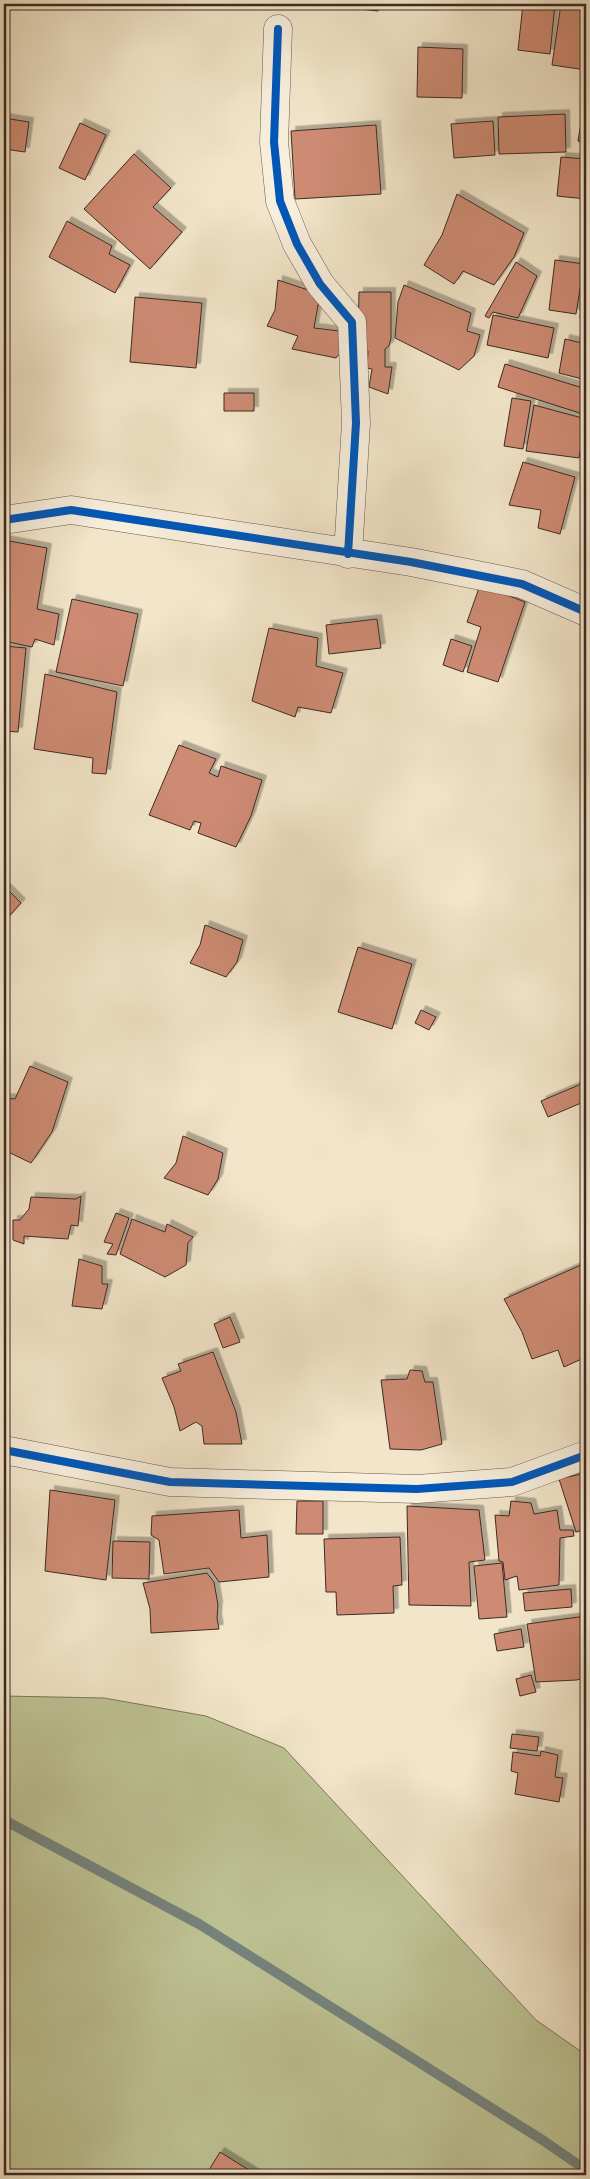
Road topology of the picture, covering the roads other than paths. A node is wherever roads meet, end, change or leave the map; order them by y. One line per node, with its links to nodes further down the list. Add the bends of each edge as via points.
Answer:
1 (278, 29): 3 (street, via 274,142 280,201 297,244 320,284 352,322 356,423)
2 (4, 520): 3 (street, via 71,510)
3 (348, 554): 4 (street, via 411,562 522,584)
4 (586, 612)
5 (4, 1450): 6 (street, via 170,1482 417,1490 512,1482)
6 (586, 1456)

